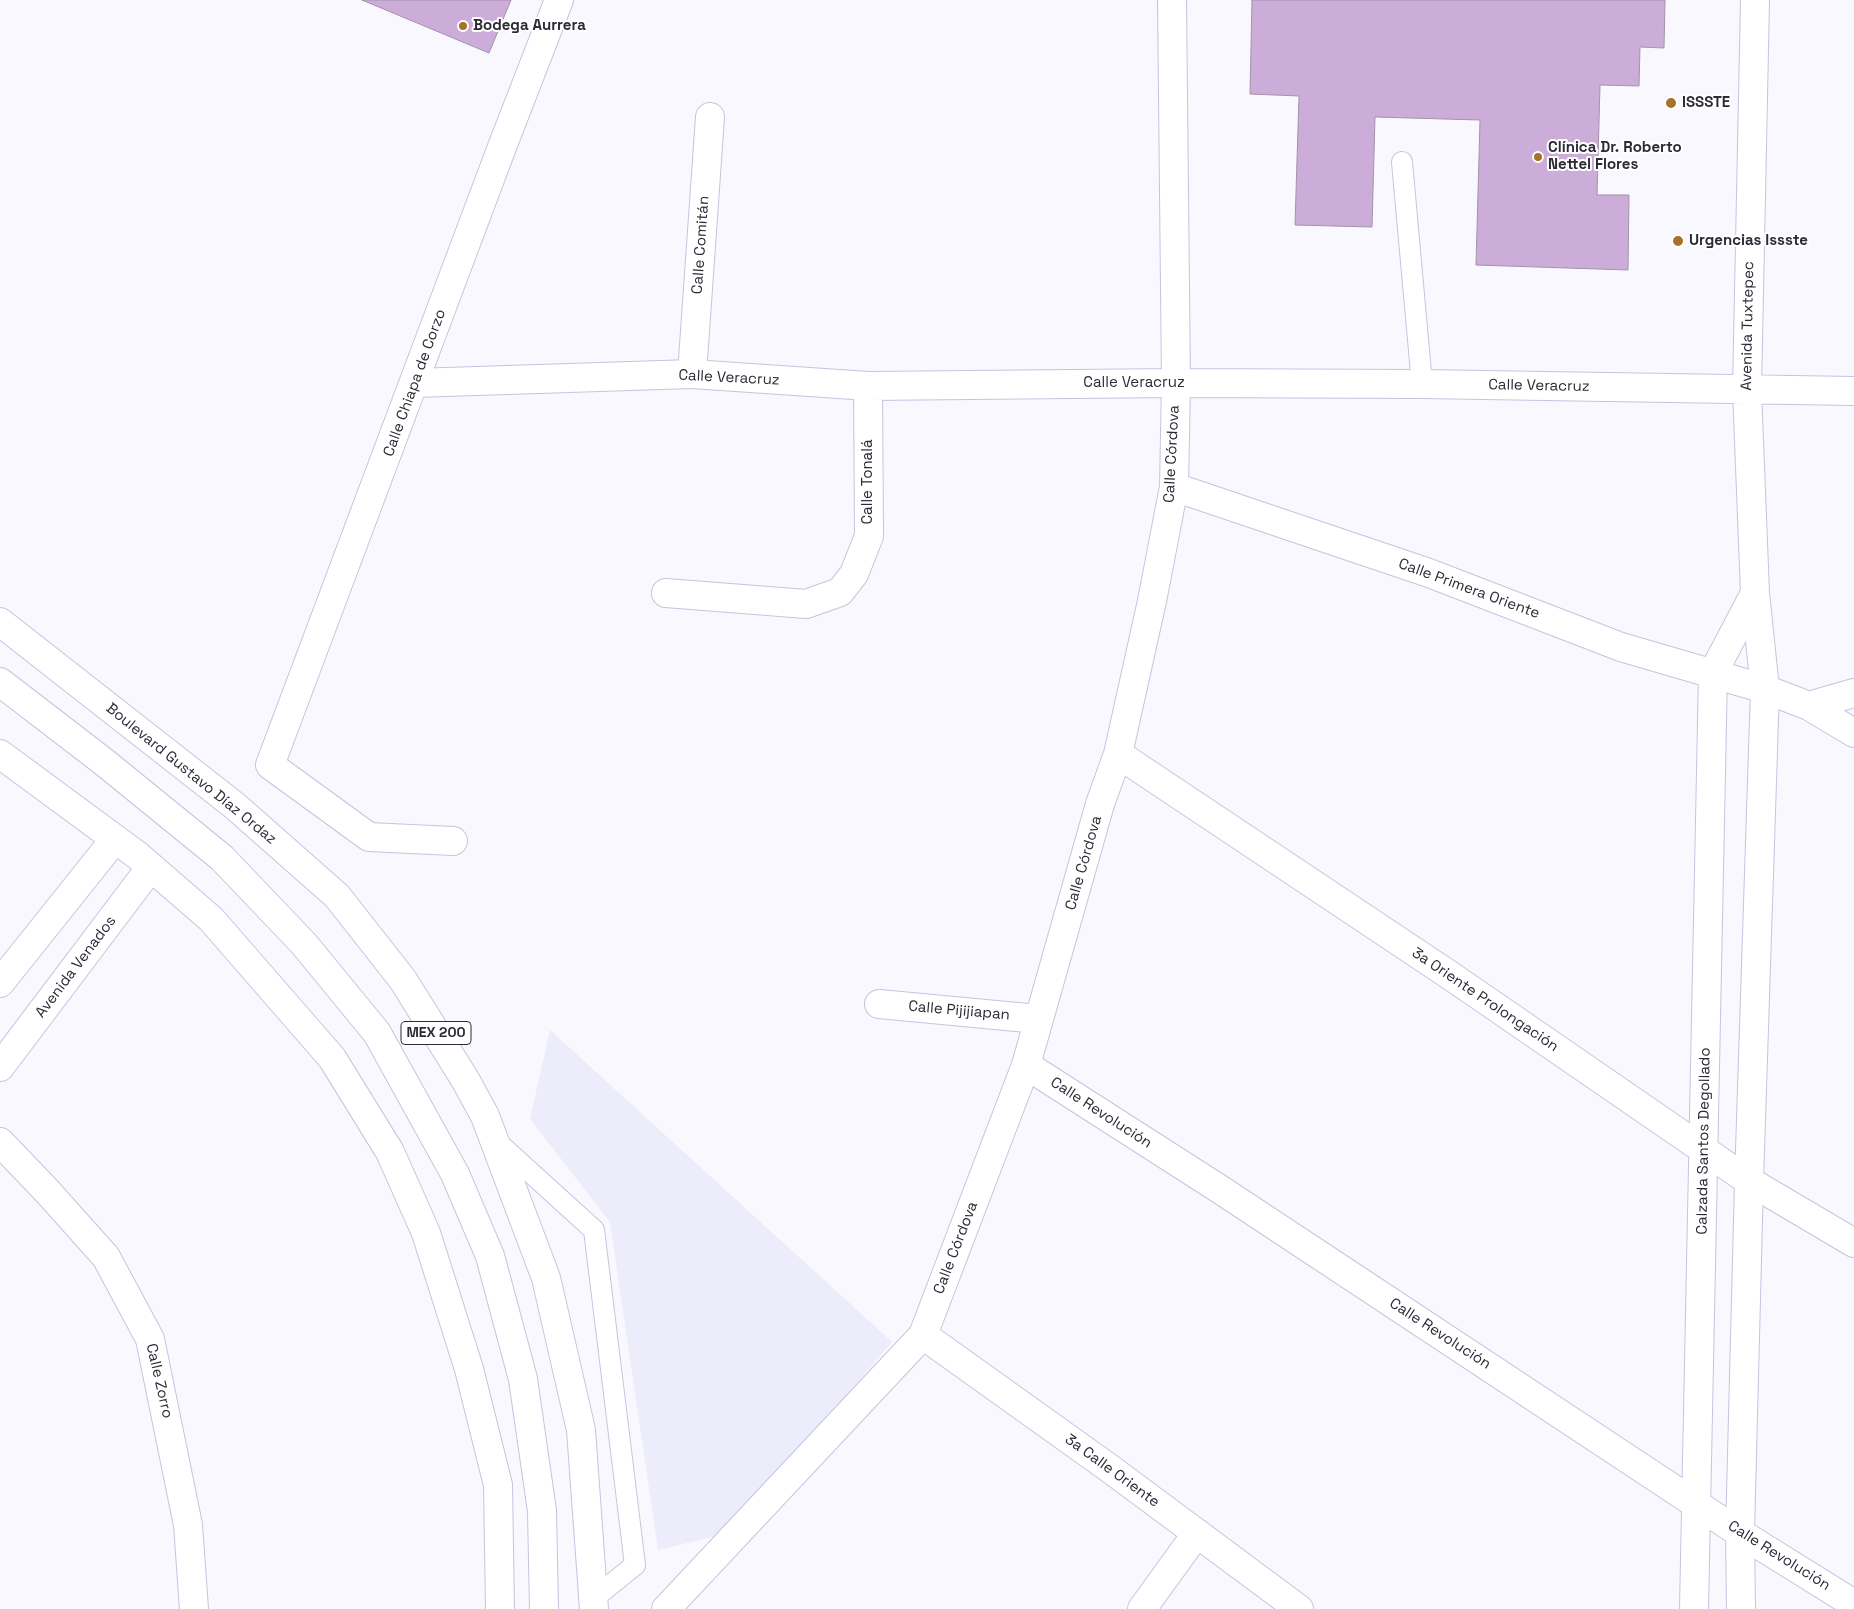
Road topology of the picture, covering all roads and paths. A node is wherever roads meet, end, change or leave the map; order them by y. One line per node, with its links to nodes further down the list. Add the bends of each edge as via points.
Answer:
1 (559, 0): 8 (main road, Calle Chiapa de Corzo)
2 (1172, 0): 7 (main road, Calle Córdova)
3 (1754, 0): 11 (main road, Avenida Tuxtepec)
4 (710, 117): 6 (main road, Calle Comitán)
5 (1402, 162): 9 (lane)
6 (692, 374): 8 (main road, Calle Veracruz); 10 (main road, Calle Veracruz)
7 (1176, 382): 9 (main road, Calle Veracruz); 10 (main road, Calle Veracruz); 13 (main road, Calle Córdova)
8 (415, 383): 26 (main road, Calle Chiapa de Corzo, via 270,765 369,837)
9 (1422, 384): 11 (main road, Calle Veracruz)
10 (868, 386): 15 (main road, Calle Tonalá, via 869,536 854,574 840,592 806,604)
11 (1747, 390): 12 (main road, Calle Veracruz); 14 (main road, Avenida Tuxtepec)
12 (1854, 391)
13 (1174, 487): 17 (main road, Calle Primera Oriente, via 1429,574 1621,647); 24 (main road, Calle Córdova)
14 (1755, 593): 17 (main road, Avenida Tuxtepec); 19 (main road, Avenida Tuxtepec)
15 (666, 594)
16 (0, 622): 33 (main road, Boulevard Gustavo Díaz Ordaz / MEX 200, via 235,806 338,896 403,980 466,1081)
17 (1713, 673): 19 (main road, Calle Primera Oriente); 35 (main road, Calzada Santos Degollado)
18 (0, 682): 46 (main road, MEX 200, via 222,858 304,944 377,1033 455,1174 490,1256 523,1379 542,1511)
19 (1765, 689): 21 (main road, Calle Primera Oriente); 36 (main road)
20 (1854, 693): 21 (main road)
21 (1809, 706): 22 (main road, Calle Primera Oriente)
22 (1854, 733)
23 (0, 754): 25 (main road)
24 (1118, 754): 30 (main road, Calle Córdova, via 1100,804); 35 (main road, 3a Oriente Prolongación, via 1448,974)
25 (115, 839): 27 (main road); 28 (main road)
26 (453, 842)
27 (151, 867): 32 (main road, Avenida Venados); 45 (main road, via 211,919 332,1058 390,1152 426,1232 469,1368 498,1485)
28 (0, 983)
29 (879, 1004): 30 (main road, Calle Pijijiapan)
30 (1038, 1019): 31 (main road, Calle Córdova)
31 (1026, 1065): 38 (main road, Calle Córdova); 39 (main road, Calle Revolución)
32 (0, 1067)
33 (494, 1139): 42 (main road, Boulevard Gustavo Díaz Ordaz / MEX 200, via 546,1278 580,1430); 42 (lane, via 594,1230 635,1565)
34 (0, 1142): 44 (main road, Calle Zorro, via 106,1257 150,1338 188,1525)
35 (1703, 1150): 36 (main road, 3a Oriente Prolongación); 39 (main road, Calzada Santos Degollado)
36 (1749, 1181): 37 (main road, 3a Oriente Prolongación); 41 (main road)
37 (1854, 1243)
38 (923, 1335): 40 (main road, 3a Calle Oriente); 47 (main road, Calle Córdova)
39 (1697, 1503): 41 (main road, Calle Revolución); 50 (main road, Calzada Santos Degollado)
40 (1197, 1533): 48 (main road); 49 (main road, 3a Calle Oriente)
41 (1740, 1533): 43 (main road, Calle Revolución); 51 (main road)
42 (593, 1604)
43 (1854, 1604)
44 (194, 1609)
45 (500, 1609)
46 (544, 1609)
47 (666, 1609)
48 (1142, 1609)
49 (1299, 1609)
50 (1694, 1609)
51 (1741, 1609)

